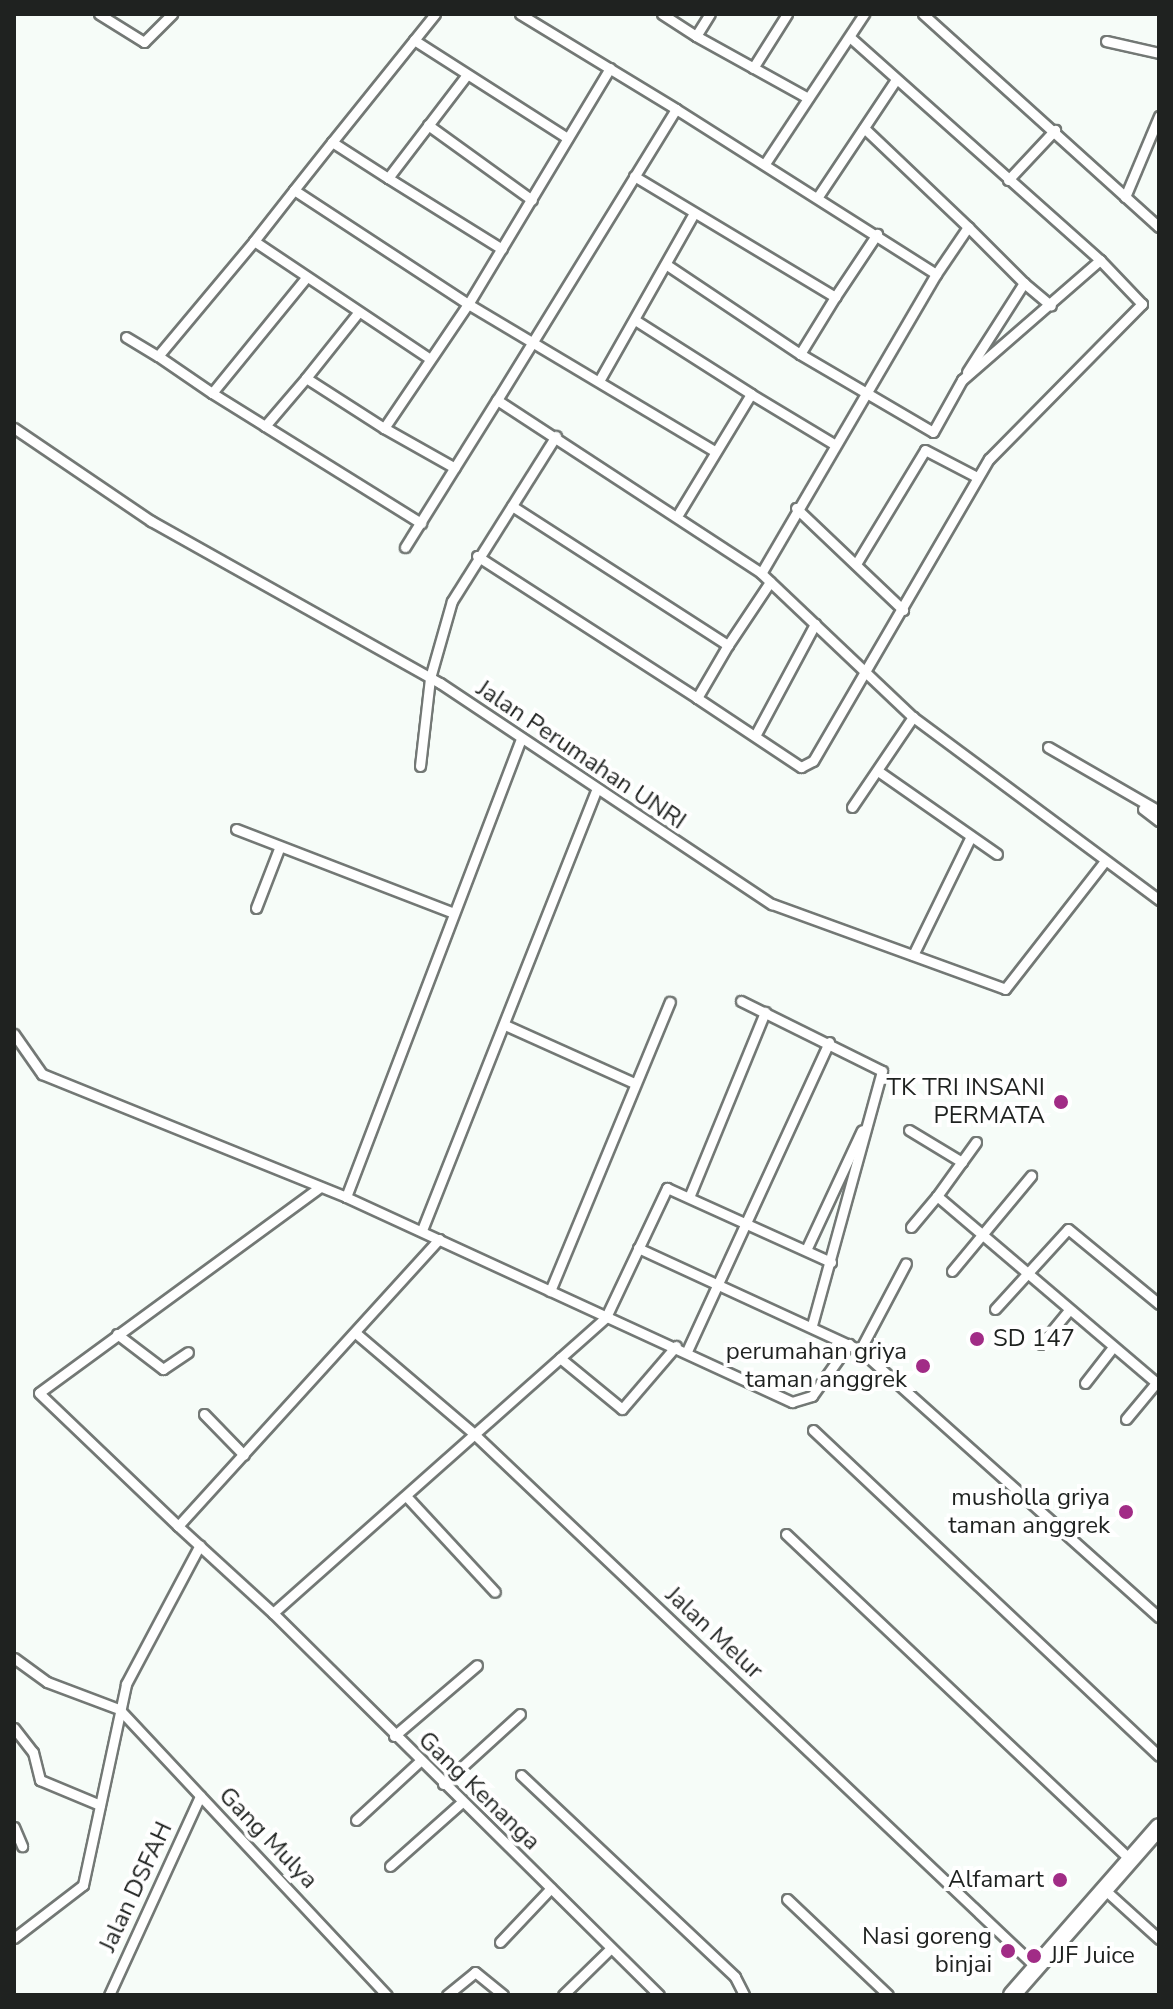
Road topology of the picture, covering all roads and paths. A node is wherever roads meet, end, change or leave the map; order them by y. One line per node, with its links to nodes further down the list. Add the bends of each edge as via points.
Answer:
1 (99, 14): 2 (street, via 144,42)
2 (172, 14)
3 (435, 14): 12 (street)
4 (662, 14): 10 (street)
5 (710, 14): 10 (street)
6 (787, 14): 16 (street)
7 (864, 14): 11 (street)
8 (923, 14): 24 (street)
9 (524, 15): 15 (street)
10 (696, 36): 16 (street)
11 (850, 37): 18 (street); 19 (street)
12 (414, 40): 17 (street); 26 (street)
13 (1106, 41): 14 (street)
14 (1159, 53)
15 (610, 68): 20 (street); 25 (street)
16 (753, 68): 19 (street)
17 (466, 76): 22 (street); 25 (street)
18 (895, 81): 23 (street); 30 (street)
19 (808, 98): 27 (street)
20 (676, 109): 27 (street); 28 (street)
21 (1159, 116): 33 (street)
22 (428, 125): 29 (street); 34 (street)
23 (864, 128): 32 (street); 36 (street)
24 (1055, 130): 30 (street); 33 (street)
25 (567, 138): 34 (street)
26 (332, 142): 29 (street); 31 (street)
27 (766, 162): 32 (street)
28 (634, 176): 35 (street); 52 (street)
29 (388, 178): 40 (street)
30 (1008, 180): 41 (street)
31 (294, 190): 39 (street); 47 (street)
32 (819, 195): 38 (street)
33 (1125, 197): 37 (street)
34 (532, 200): 40 (street)
35 (694, 213): 42 (street); 46 (street)
36 (968, 227): 43 (street); 45 (street)
37 (1159, 227)
38 (877, 234): 43 (street); 46 (street)
39 (254, 241): 44 (street); 54 (street)
40 (502, 249): 47 (street)
41 (1100, 260): 48 (street); 72 (street, via 1142,304 1021,421)
42 (667, 265): 50 (street); 53 (street)
43 (936, 274): 61 (street)
44 (305, 279): 49 (street); 59 (street)
45 (1024, 283): 48 (street); 57 (street)
46 (835, 297): 53 (street)
47 (468, 304): 52 (street); 55 (street)
48 (1051, 306): 57 (street)
49 (357, 314): 55 (street); 56 (street)
50 (635, 320): 58 (street); 60 (street)
51 (126, 337): 54 (street)
52 (533, 342): 58 (street); 62 (street)
53 (800, 354): 61 (street)
54 (158, 356): 59 (street)
55 (429, 358): 65 (street)
56 (306, 378): 63 (street); 65 (street)
57 (962, 380): 66 (street)
58 (599, 381): 70 (street)
59 (212, 393): 63 (street)
60 (751, 394): 68 (street); 70 (street)
61 (865, 396): 66 (street); 68 (street)
62 (497, 400): 67 (street); 71 (street)
63 (265, 426): 76 (street)
64 (14, 428): 86 (street, Jalan Perumahan UNRI, via 151,521)
65 (384, 428): 71 (street)
66 (933, 432): 69 (street)
67 (556, 436): 73 (street); 75 (street)
68 (834, 444): 74 (street)
69 (925, 450): 72 (street); 79 (street)
70 (715, 451): 75 (street)
71 (455, 468): 76 (street)
72 (977, 477): 82 (street)
73 (512, 506): 78 (street); 84 (street)
74 (796, 508): 79 (street); 80 (street)
75 (679, 513): 80 (street)
76 (421, 523): 77 (street)
77 (405, 547)
78 (477, 556): 86 (street, via 452,601); 87 (street)
79 (856, 564): 82 (street)
80 (761, 573): 81 (street)
81 (770, 582): 83 (street); 84 (street)
82 (903, 610): 85 (street)
83 (815, 624): 85 (street); 89 (street)
84 (728, 645): 87 (street)
85 (865, 672): 88 (street); 89 (street, via 808,767)
86 (430, 678): 90 (street, Jalan Perumahan UNRI); 92 (street)
87 (697, 698): 89 (street)
88 (913, 717): 93 (street); 103 (street)
89 (756, 734)
90 (521, 739): 94 (street, Jalan Perumahan UNRI); 106 (street)
91 (1048, 747): 95 (street)
92 (420, 766)
93 (878, 771): 96 (street); 100 (street)
94 (595, 792): 107 (street, Jalan Perumahan UNRI, via 772,904); 111 (street)
95 (1137, 804): 97 (street); 98 (street)
96 (852, 807)
97 (1159, 811)
98 (1159, 821)
99 (236, 829): 101 (street)
100 (970, 838): 102 (street); 107 (street)
101 (280, 846): 105 (street); 106 (street)
102 (997, 854)
103 (1105, 861): 104 (street); 107 (street, Jalan Perumahan UNRI, via 1005,989)
104 (1159, 900)
105 (256, 908)
106 (451, 912): 123 (street)
107 (913, 955)
108 (741, 1001): 110 (street)
109 (670, 1002): 114 (street)
110 (765, 1012): 113 (street); 121 (street)
111 (505, 1025): 114 (street); 126 (street)
112 (14, 1034): 120 (street, via 42,1074)
113 (829, 1042): 115 (street, via 882,1069); 124 (street)
114 (634, 1083): 136 (street)
115 (871, 1113): 130 (street); 131 (street)
116 (909, 1130): 118 (street)
117 (976, 1142): 118 (street)
118 (962, 1162): 122 (street)
119 (1031, 1176): 127 (street)
120 (320, 1187): 123 (street); 142 (street)
121 (690, 1195): 124 (street); 129 (street, via 665,1189)
122 (937, 1196): 125 (street); 127 (street)
123 (346, 1197): 126 (street)
124 (746, 1222): 130 (street); 135 (street)
125 (911, 1227)
126 (422, 1230): 128 (street)
127 (981, 1236): 133 (street); 134 (street)
128 (439, 1239): 136 (street); 143 (street)
129 (638, 1248): 135 (street); 140 (street)
130 (806, 1250): 131 (street)
131 (831, 1262): 141 (street)
132 (906, 1263): 148 (street)
133 (952, 1271)
134 (1025, 1273): 137 (street, via 1070,1229); 138 (street); 139 (street)
135 (719, 1283): 141 (street); 149 (street)
136 (550, 1291): 140 (street)
137 (1159, 1304)
138 (995, 1309)
139 (1069, 1310): 145 (street); 147 (street)
140 (606, 1317): 146 (street); 151 (street)
141 (812, 1325): 144 (street)
142 (117, 1334): 150 (street, via 163,1369); 160 (street, Gang Kenanga, via 44,1386 39,1399)
143 (358, 1335): 157 (street, Jalan Melur); 158 (street)
144 (849, 1344): 148 (street); 149 (street, via 801,1403)
145 (1041, 1344)
146 (676, 1346): 149 (street); 151 (street, via 622,1409)
147 (1113, 1347): 152 (street); 153 (street)
148 (860, 1350): 165 (street)
149 (687, 1351)
150 (188, 1352)
151 (560, 1358): 157 (street)
152 (1085, 1383)
153 (1158, 1384): 155 (street)
154 (204, 1414): 158 (street)
155 (1126, 1419)
156 (813, 1430): 172 (street)
157 (473, 1433): 159 (street); 192 (street, Jalan Melur)
158 (244, 1455): 160 (street)
159 (407, 1497): 163 (street); 164 (street)
160 (178, 1526): 162 (street, Gang Kenanga)
161 (786, 1534): 183 (street)
162 (200, 1545): 164 (street, Gang Kenanga); 168 (street, via 139,1653)
163 (495, 1592)
164 (273, 1613): 171 (street, Gang Kenanga)
165 (1159, 1617)
166 (15, 1661): 168 (street, via 47,1682)
167 (477, 1665): 171 (street)
168 (119, 1709): 176 (street, Gang Mulya); 178 (street)
169 (520, 1714): 175 (street)
170 (14, 1728): 178 (street, via 33,1752 40,1780)
171 (394, 1736): 173 (street, Gang Kenanga)
172 (1159, 1756)
173 (420, 1761): 175 (street, Gang Kenanga); 179 (street)
174 (521, 1775): 200 (street, via 735,1977)
175 (443, 1784): 177 (street, Gang Kenanga)
176 (200, 1796): 194 (street, Jalan DSFAH); 195 (street, Gang Mulya)
177 (461, 1803): 184 (street); 185 (street, Gang Kenanga)
178 (100, 1805): 188 (street, via 81,1889)
179 (356, 1820)
180 (14, 1827): 182 (street)
181 (1159, 1827): 183 (highway)
182 (22, 1846)
183 (1131, 1860): 186 (highway)
184 (390, 1866)
185 (551, 1888): 190 (street); 191 (street, Gang Kenanga)
186 (1105, 1890): 189 (street); 192 (highway)
187 (787, 1899): 201 (street)
188 (14, 1938)
189 (1159, 1939)
190 (500, 1942)
191 (611, 1948): 198 (street); 199 (street, Gang Kenanga)
192 (1036, 1967): 193 (highway)
193 (1022, 1991)
194 (109, 1995)
195 (387, 1995)
196 (447, 1995): 197 (street, via 475,1972)
197 (503, 1995)
198 (563, 1995)
199 (659, 1995)
200 (744, 1995)
201 (888, 1995)

